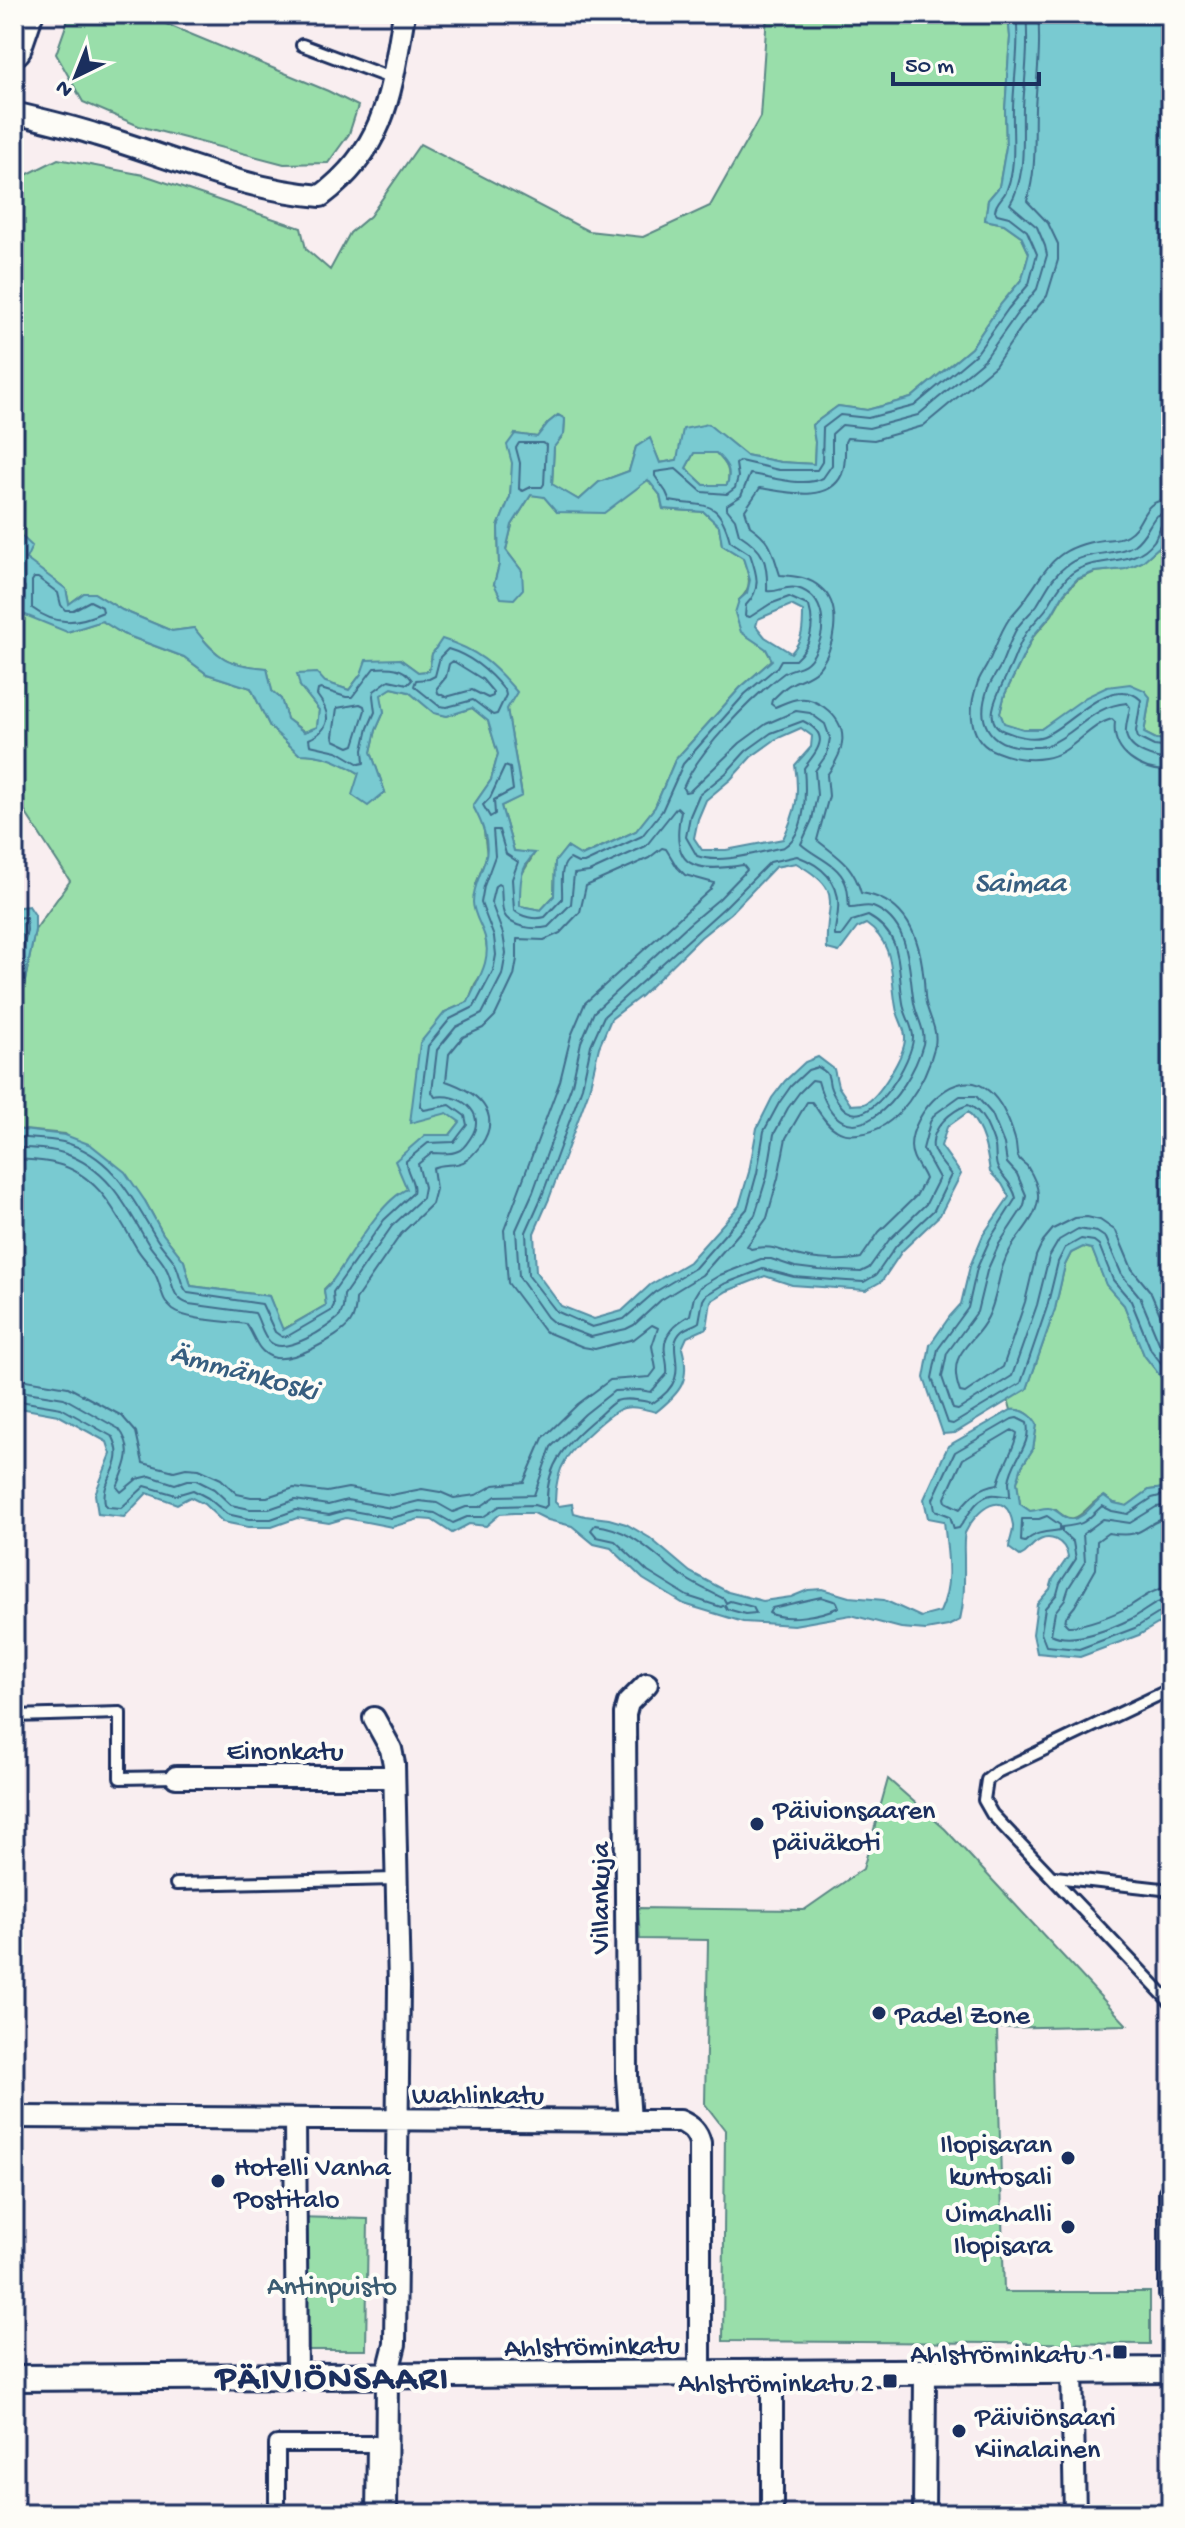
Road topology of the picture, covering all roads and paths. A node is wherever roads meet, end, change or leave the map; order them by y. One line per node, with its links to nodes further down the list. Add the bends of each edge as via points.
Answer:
1 (26, 14): 4 (highway)
2 (404, 14): 5 (street)
3 (302, 45): 5 (lane)
4 (14, 49)
5 (393, 79): 6 (street, via 383,116 360,161 321,196 231,180)
6 (14, 113)
7 (647, 1684): 21 (street, Villankuja, via 628,1703 625,1714)
8 (1171, 1689): 13 (lane, via 987,1780 988,1809)
9 (14, 1716): 11 (lane, via 120,1713 120,1778)
10 (374, 1718): 12 (street, via 391,1749)
11 (176, 1777): 12 (street, Einonkatu)
12 (394, 1777): 14 (street)
13 (1055, 1877): 16 (lane); 17 (lane)
14 (396, 1879): 15 (lane); 20 (street)
15 (176, 1884)
16 (1171, 1890)
17 (1171, 2003)
18 (14, 2117): 19 (street, Wahlinkatu)
19 (295, 2119): 20 (street, Wahlinkatu); 29 (street)
20 (397, 2121): 21 (street, Wahlinkatu); 30 (street, via 395,2344)
21 (630, 2121): 27 (street, Wahlinkatu, via 680,2121 690,2125 700,2143)
22 (1171, 2191): 23 (lane, via 1165,2191 1165,2296)
23 (1171, 2296)
24 (1171, 2370): 25 (street, Ahlströminkatu)
25 (1072, 2371): 28 (street, Ahlströminkatu); 37 (street)
26 (772, 2372): 27 (street, Ahlströminkatu); 28 (street, Ahlströminkatu); 35 (street)
27 (700, 2373): 30 (street, Ahlströminkatu)
28 (925, 2374): 36 (street)
29 (297, 2375): 30 (street, Ahlströminkatu); 31 (street, Ahlströminkatu)
30 (387, 2376): 34 (street)
31 (14, 2378)
32 (277, 2514): 33 (street, via 277,2444 375,2444)
33 (374, 2514)
34 (386, 2514)
35 (772, 2514)
36 (924, 2514)
37 (1075, 2514)

